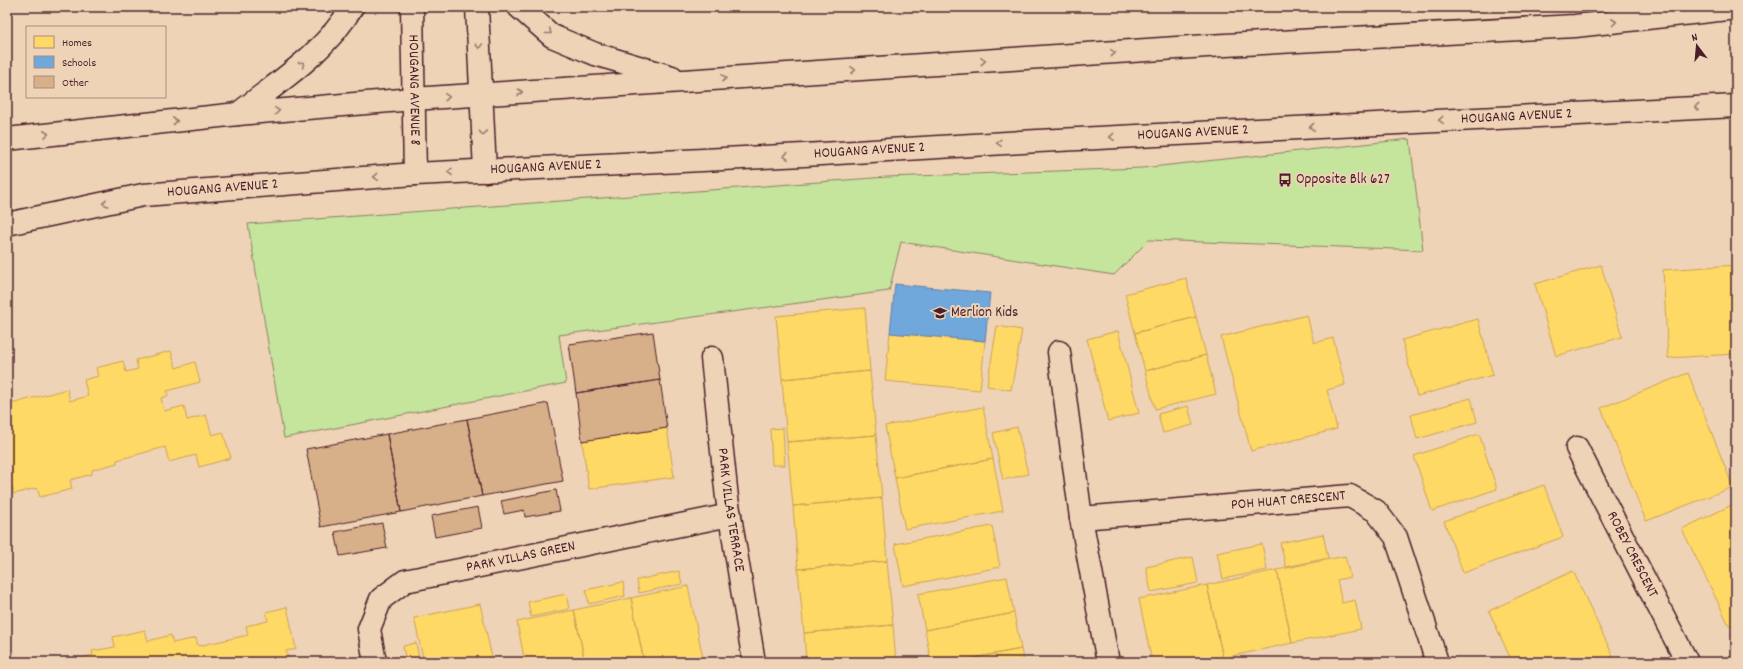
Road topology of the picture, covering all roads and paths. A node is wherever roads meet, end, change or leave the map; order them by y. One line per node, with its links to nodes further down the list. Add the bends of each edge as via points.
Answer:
1 (352, 7): 10 (main road, one-way to 1, via 314,54 346,19)
2 (412, 7): 8 (main road, HOUGANG AVENUE 8)
3 (477, 7): 7 (main road, one-way to 7)
4 (519, 7): 6 (main road, one-way to 6, via 552,36 595,54)
5 (1736, 8): 6 (main road, one-way to 5, via 1207,46 1575,26)
6 (685, 81): 7 (main road, one-way to 6)
7 (481, 94): 8 (main road, one-way to 7); 12 (main road, one-way to 12)
8 (413, 99): 10 (main road, one-way to 8); 13 (main road, HOUGANG AVENUE 8)
9 (1736, 106): 12 (main road, HOUGANG AVENUE 2, one-way to 12)
10 (238, 114): 11 (main road, one-way to 10)
11 (7, 139)
12 (485, 171): 13 (main road, HOUGANG AVENUE 2, one-way to 13)
13 (415, 174): 14 (main road, HOUGANG AVENUE 2, one-way to 14, via 143,195)
14 (7, 224)
15 (1059, 352): 19 (main road)
16 (712, 358): 18 (main road, PARK VILLAS TERRACE)
17 (1577, 448): 24 (main road, ROBEY CRESCENT)
18 (730, 514): 20 (main road, PARK VILLAS GREEN, via 405,581 381,599 369,629); 21 (main road, PARK VILLAS TERRACE)
19 (1080, 518): 22 (main road); 23 (main road, POH HUAT CRESCENT, via 1350,496 1376,511 1396,537)
20 (375, 662)
21 (754, 662)
22 (1108, 662)
23 (1437, 662)
24 (1687, 662)

